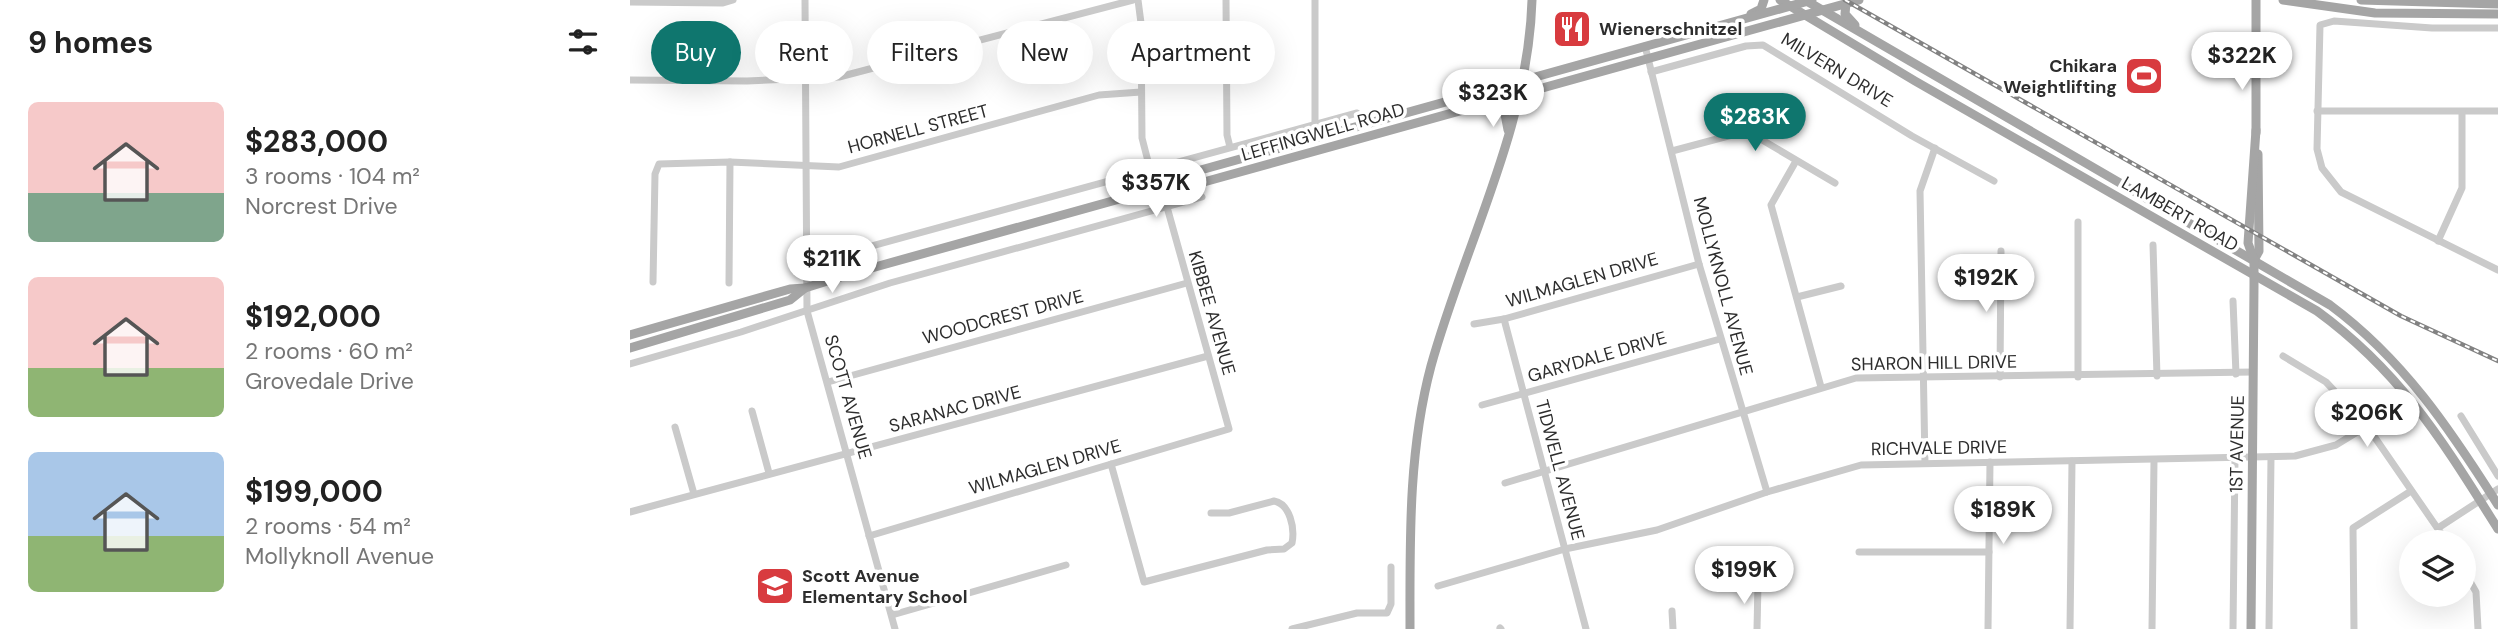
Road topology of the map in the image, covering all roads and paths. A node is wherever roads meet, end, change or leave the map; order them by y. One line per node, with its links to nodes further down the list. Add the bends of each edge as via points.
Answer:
1 (733, 0): 14 (street)
2 (805, 0): 22 (street, SCOTT AVENUE)
3 (1136, 0): 28 (street); 33 (street, KIBBEE AVENUE, via 1141,23)
4 (1226, 0): 42 (street)
5 (1315, 0): 40 (street)
6 (1532, 0): 31 (main road)
7 (1764, 0): 21 (main road, via 1761,9)
8 (1780, 0): 17 (main road, LAMBERT ROAD)
9 (1859, 0): 15 (main road, LEFFINGWELL ROAD)
10 (2256, 0): 41 (main road, 1ST AVENUE)
11 (2283, 0): 19 (main road, via 2375,13)
12 (2361, 0): 16 (main road)
13 (1809, 1): 17 (main road, LEFFINGWELL ROAD); 18 (main road, LAMBERT ROAD)
14 (630, 2)
15 (1846, 3): 18 (main road, LEFFINGWELL ROAD); 24 (main road, via 1844,14)
16 (2498, 4)
17 (1791, 6): 20 (main road, LAMBERT ROAD); 21 (main road, LEFFINGWELL ROAD)
18 (1822, 10): 20 (main road, LEFFINGWELL ROAD); 24 (main road, LAMBERT ROAD)
19 (2498, 14)
20 (1805, 15): 26 (main road, LEFFINGWELL ROAD); 65 (main road, LAMBERT ROAD)
21 (1740, 20): 25 (main road, LEFFINGWELL ROAD)
22 (805, 21)
23 (2498, 28): 36 (street, via 2334,21 2320,25)
24 (1872, 39): 61 (main road, LAMBERT ROAD)
25 (1645, 46): 26 (street, MOLLYKNOLL AVENUE); 31 (main road, LEFFINGWELL ROAD)
26 (1648, 58): 27 (street, MOLLYKNOLL AVENUE); 34 (main road, LEFFINGWELL ROAD)
27 (1651, 72): 44 (street, MILVERN DRIVE, via 1763,45); 45 (street, MOLLYKNOLL AVENUE)
28 (853, 73)
29 (755, 79): 30 (street)
30 (630, 80)
31 (1523, 80): 34 (main road); 53 (main road, LEFFINGWELL ROAD, via 1172,178)
32 (806, 84): 48 (street, SCOTT AVENUE)
33 (1141, 92): 48 (street, HORNELL STREET, via 1099,95 839,167); 49 (street, KIBBEE AVENUE, via 1142,138)
34 (1521, 93): 35 (main road, LEFFINGWELL ROAD); 43 (main road)
35 (1483, 104): 43 (main road, via 1498,105 1506,113); 53 (main road, LEFFINGWELL ROAD, via 1175,190)
36 (2317, 111): 38 (street); 58 (street, via 2316,149 2329,181 2353,200)
37 (2498, 111): 38 (street)
38 (2462, 112): 58 (street, via 2462,188)
39 (1357, 113): 40 (street, LEFFINGWELL ROAD)
40 (1315, 124): 42 (street, LEFFINGWELL ROAD)
41 (2256, 130): 50 (main road, 1ST AVENUE); 56 (main road, 1ST AVENUE)
42 (1230, 147): 49 (street, LEFFINGWELL ROAD)
43 (1507, 147): 134 (main road, via 1451,301 1421,409 1412,474)
44 (1935, 148): 51 (street, MILVERN DRIVE); 87 (street, via 1920,191)
45 (1672, 151): 46 (street, via 1747,131); 63 (street, MOLLYKNOLL AVENUE)
46 (1796, 161): 52 (street); 71 (street, via 1771,205)
47 (730, 162): 48 (street, HORNELL STREET); 66 (street, HORNELL STREET, via 659,164); 67 (street)
48 (806, 166): 62 (street, SCOTT AVENUE)
49 (1150, 169): 53 (street, KIBBEE AVENUE); 62 (street, LEFFINGWELL ROAD)
50 (2250, 180): 56 (main road, via 2256,180); 61 (main road, 1ST AVENUE, via 2248,243)
51 (1994, 181)
52 (1835, 183)
53 (1159, 188): 55 (street, KIBBEE AVENUE); 70 (main road, LEFFINGWELL ROAD)
54 (1202, 197): 55 (street)
55 (1167, 207): 68 (street, KIBBEE AVENUE); 73 (street, via 890,283)
56 (2259, 208): 61 (main road, 1ST AVENUE, via 2259,251)
57 (2078, 222): 86 (street)
58 (2438, 241): 64 (street)
59 (2153, 245): 84 (street)
60 (2001, 251): 85 (street)
61 (2254, 260): 65 (main road, 1ST AVENUE); 112 (main road, LAMBERT ROAD, via 2330,305 2383,349 2431,404)
62 (806, 264): 70 (street, SCOTT AVENUE)
63 (1699, 264): 74 (street, WILMAGLEN DRIVE); 77 (street, MOLLYKNOLL AVENUE)
64 (2498, 270)
65 (2254, 274): 82 (main road, 1ST AVENUE); 115 (main road, LAMBERT ROAD, via 2316,311 2381,364 2424,414)
66 (653, 282)
67 (729, 283)
68 (1187, 283): 79 (street, KIBBEE AVENUE); 88 (street, WOODCREST DRIVE)
69 (1842, 286): 71 (street)
70 (805, 288): 73 (street, SCOTT AVENUE); 76 (main road, LEFFINGWELL ROAD); 78 (main road, LEFFINGWELL ROAD, via 790,300)
71 (1797, 297): 89 (street)
72 (2233, 301): 83 (street)
73 (807, 311): 81 (street); 88 (street, SCOTT AVENUE)
74 (1504, 319): 75 (street, WILMAGLEN DRIVE); 90 (street, TIDWELL AVENUE)
75 (1474, 324)
76 (630, 335)
77 (1720, 339): 90 (street, GARYDALE DRIVE); 93 (street, MOLLYKNOLL AVENUE)
78 (630, 348)
79 (1208, 356): 97 (street, KIBBEE AVENUE); 98 (street, SARANAC DRIVE)
80 (2283, 356): 95 (street, via 2326,382)
81 (630, 363)
82 (2253, 372): 83 (street, SHARON HILL DRIVE); 99 (main road, 1ST AVENUE)
83 (2236, 374): 84 (street, SHARON HILL DRIVE)
84 (2157, 376): 86 (street, SHARON HILL DRIVE)
85 (2000, 377): 86 (street, SHARON HILL DRIVE); 87 (street, SHARON HILL DRIVE)
86 (2078, 377)
87 (1924, 378): 89 (street, SHARON HILL DRIVE, via 1856,378); 105 (street)
88 (828, 382): 98 (street, SCOTT AVENUE)
89 (1821, 387): 93 (street, SHARON HILL DRIVE)
90 (1523, 394): 91 (street, GARYDALE DRIVE); 108 (street, TIDWELL AVENUE)
91 (1482, 405)
92 (752, 411): 107 (street)
93 (1742, 413): 108 (street, SHARON HILL DRIVE); 113 (street, MOLLYKNOLL AVENUE)
94 (2461, 416): 109 (street)
95 (2367, 426): 100 (street, RICHVALE DRIVE, via 2336,445); 111 (street)
96 (676, 427): 114 (street)
97 (1229, 429): 106 (street, WILMAGLEN DRIVE)
98 (848, 454): 107 (street, SARANAC DRIVE); 121 (street, SCOTT AVENUE)
99 (2252, 457): 100 (street, RICHVALE DRIVE); 101 (street, RICHVALE DRIVE); 142 (main road, 1ST AVENUE)
100 (2271, 457): 143 (street)
101 (2235, 458): 102 (street, RICHVALE DRIVE); 141 (street)
102 (2154, 460): 103 (street, RICHVALE DRIVE); 140 (street)
103 (2072, 461): 104 (street, RICHVALE DRIVE); 139 (street)
104 (1990, 462): 105 (street, RICHVALE DRIVE); 124 (street)
105 (1925, 463): 113 (street, RICHVALE DRIVE, via 1861,465)
106 (1111, 464): 118 (street, via 1144,582 1284,549 1292,542 1294,534 1281,502); 121 (street, WILMAGLEN DRIVE)
107 (769, 473): 114 (street, SARANAC DRIVE)
108 (1546, 473): 110 (street, SHARON HILL DRIVE); 122 (street, TIDWELL AVENUE)
109 (2498, 476)
110 (1505, 483)
111 (2411, 491): 119 (street); 144 (street, via 2353,528)
112 (2494, 491): 115 (street); 116 (main road, LAMBERT ROAD)
113 (1767, 492): 122 (street, RICHVALE DRIVE, via 1657,530)
114 (694, 495): 117 (street, SARANAC DRIVE)
115 (2480, 500): 119 (street); 120 (main road, LAMBERT ROAD)
116 (2498, 505)
117 (630, 512)
118 (1211, 513)
119 (2438, 528)
120 (2498, 529)
121 (869, 536): 131 (street, SCOTT AVENUE)
122 (1565, 549): 128 (street, RICHVALE DRIVE); 135 (street, TIDWELL AVENUE)
123 (1859, 552): 124 (street)
124 (1989, 552): 138 (street)
125 (1066, 565): 131 (street)
126 (1391, 567): 133 (street, via 1387,613 1357,613)
127 (1758, 584): 137 (street)
128 (1438, 586)
129 (2476, 592): 145 (street)
130 (1672, 611): 136 (street)
131 (891, 615): 132 (street, SCOTT AVENUE)
132 (895, 629)
133 (1292, 629)
134 (1410, 629)
135 (1586, 629)
136 (1672, 629)
137 (1758, 629)
138 (1988, 629)
139 (2070, 629)
140 (2152, 629)
141 (2233, 629)
142 (2251, 629)
143 (2269, 629)
144 (2354, 629)
145 (2477, 629)

